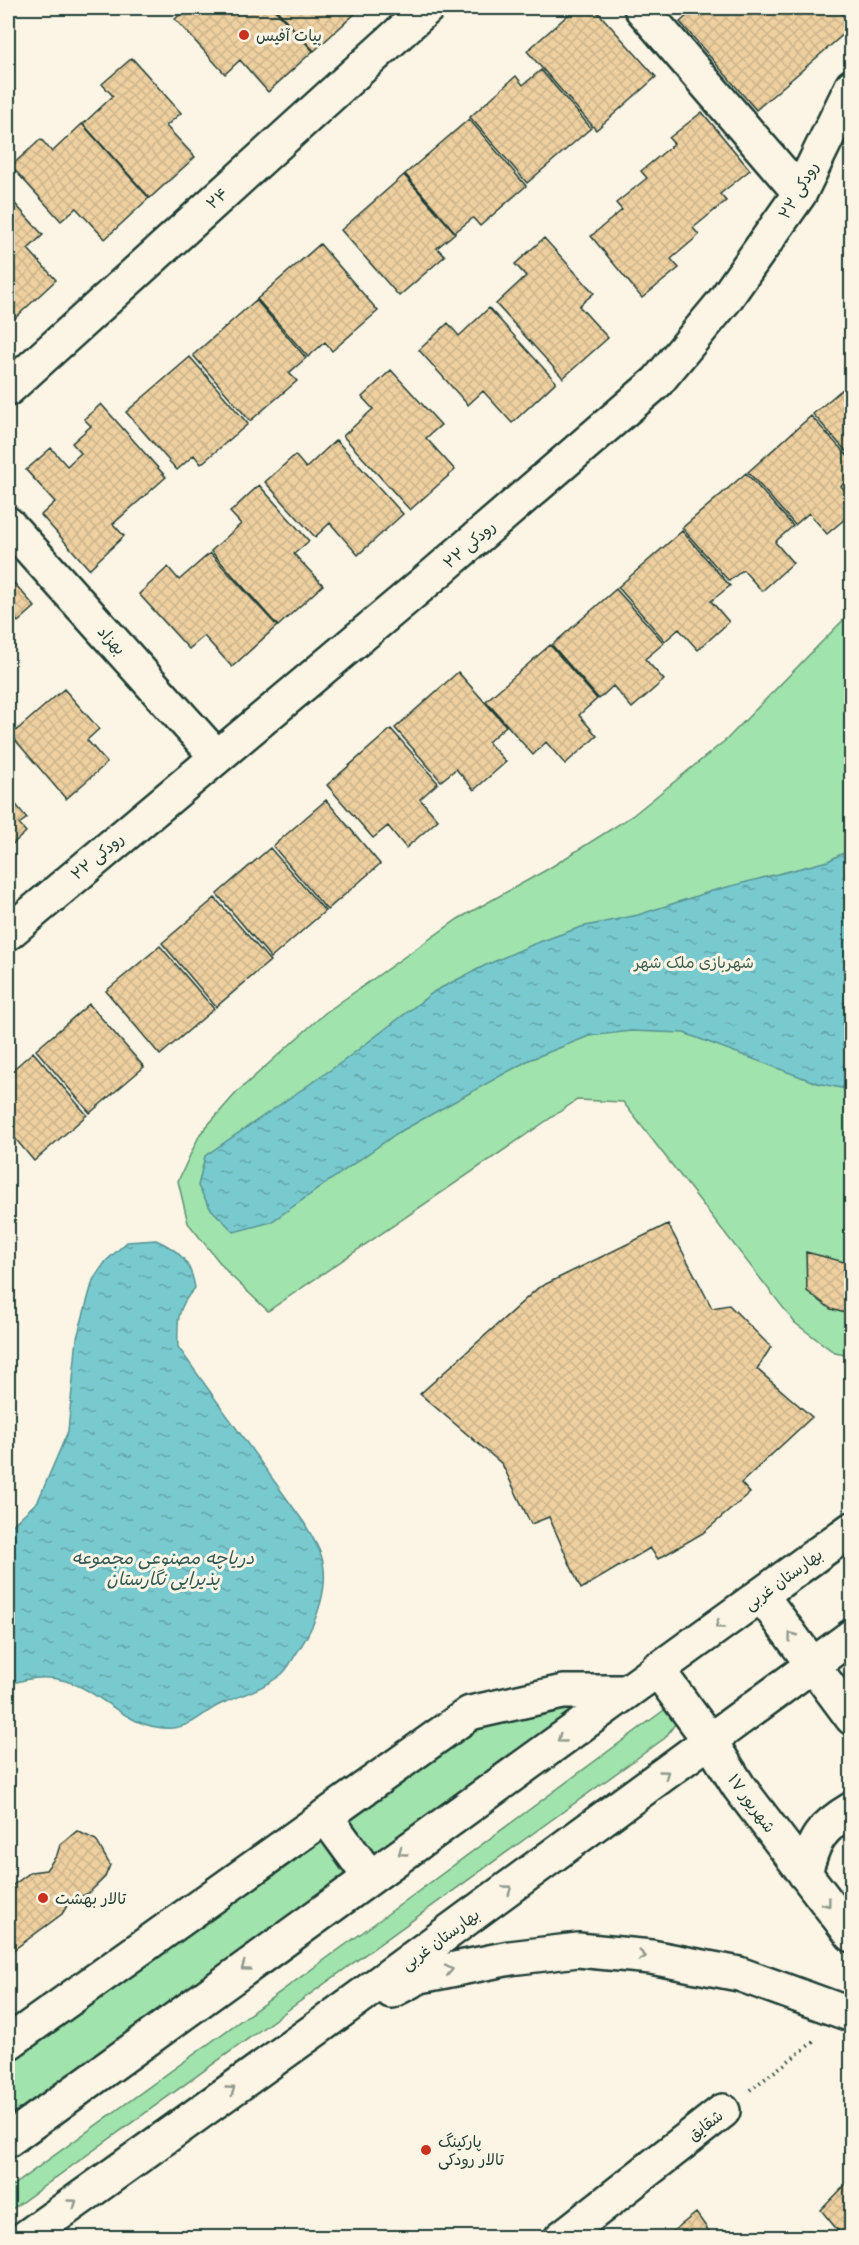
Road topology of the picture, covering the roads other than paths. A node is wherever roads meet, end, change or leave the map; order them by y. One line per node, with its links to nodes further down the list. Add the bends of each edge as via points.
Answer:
1 (427, 8): 5 (street, ۲۴)
2 (641, 8): 4 (street)
3 (851, 86): 4 (street, رودکی ۲۲)
4 (800, 193): 7 (street, رودکی ۲۲, via 724,301 657,382)
5 (8, 389)
6 (8, 524): 7 (street, بهزاد)
7 (216, 756): 8 (street, رودکی ۲۲)
8 (8, 933)
9 (852, 1529): 10 (street, بهارستان غربی)
10 (761, 1594): 12 (street, one-way to 10); 13 (street, بهارستان غربی, one-way to 13)
11 (852, 1636): 12 (street, بهارستان غربی)
12 (813, 1664): 15 (street); 16 (street, بهارستان غربی)
13 (657, 1669): 14 (street, بهارستان غربی); 16 (street, ۱۷ شهریور)
14 (626, 1692): 18 (street, via 564,1692 470,1713); 20 (street, بهارستان غربی, one-way to 20)
15 (852, 1718)
16 (710, 1741): 19 (street, ۱۷ شهریور, via 739,1787); 23 (street, بهارستان غربی, one-way to 16)
17 (852, 1809): 19 (street, via 834,1820 812,1846)
18 (325, 1816): 20 (street); 24 (street)
19 (805, 1874): 21 (street, ۱۷ شهریور, one-way to 21)
20 (369, 1876): 26 (street, بهارستان غربی, one-way to 26)
21 (852, 1935)
22 (850, 2015): 23 (street, one-way to 22, via 420,1976 510,1958 578,1950 651,1957 739,1974)
23 (319, 2027): 27 (street, بهارستان غربی, one-way to 23)
24 (8, 2043)
25 (723, 2111): 28 (street, شقایق)
26 (8, 2140)
27 (25, 2238)
28 (561, 2238)

